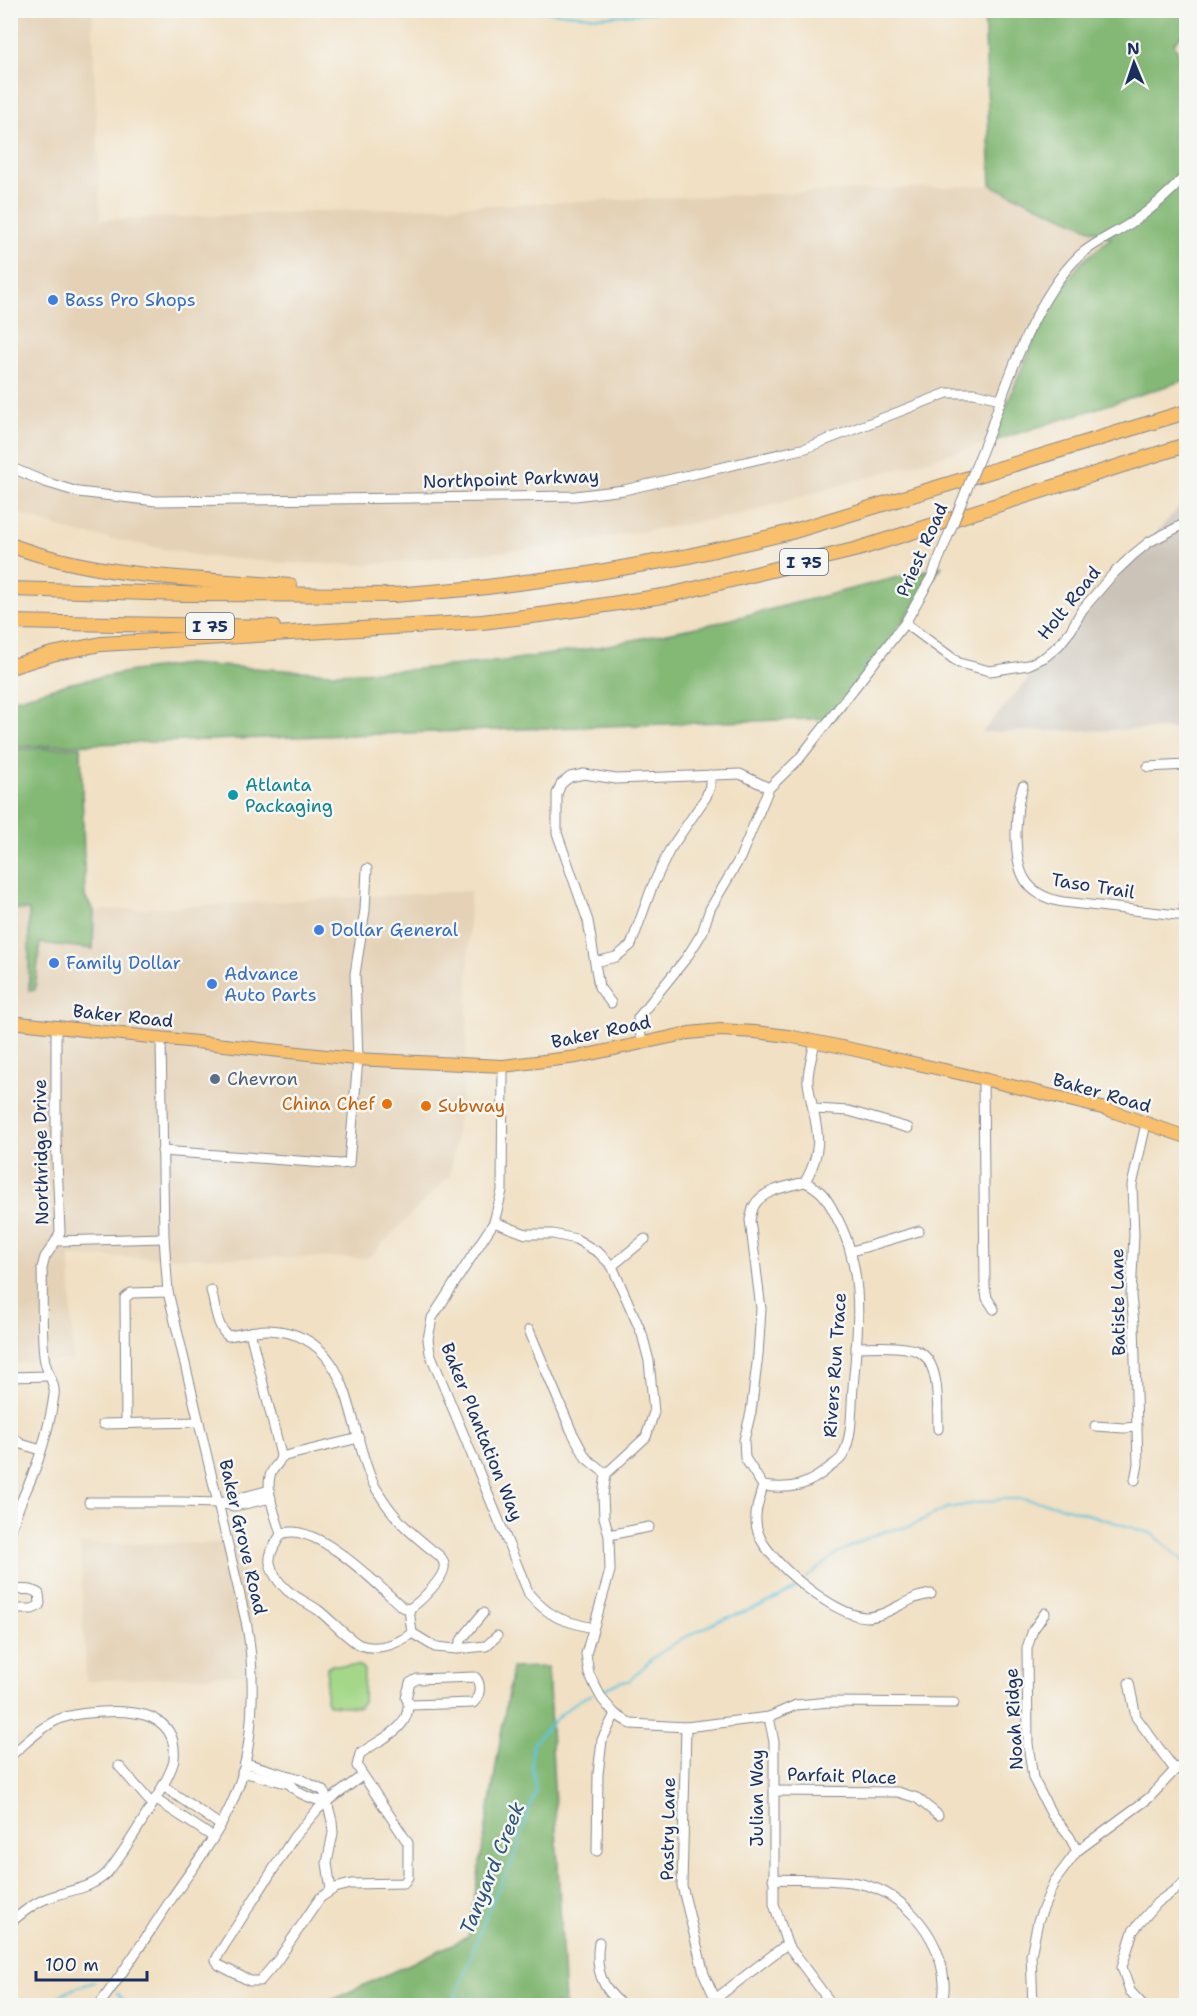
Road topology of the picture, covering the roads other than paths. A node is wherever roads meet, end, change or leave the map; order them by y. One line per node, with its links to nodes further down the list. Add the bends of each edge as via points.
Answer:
1 (1186, 175): 2 (street, Priest Road, via 1155,205 1092,246 1066,270 1029,332)
2 (1001, 399): 5 (street, Northpoint Parkway, via 974,393 946,393 825,443 624,490 575,496 156,501 78,492 45,483); 11 (street, Priest Road, bridge, via 932,576)
3 (1186, 412): 9 (highway, I 75, via 859,513 734,546 588,574)
4 (1186, 445): 12 (highway, I 75, via 858,549 730,581 548,615)
5 (10, 466)
6 (1186, 523): 11 (street, Holt Road, via 1132,555 1082,610 1059,645 1028,665 990,671 959,663)
7 (10, 545): 9 (highway, via 58,561 108,570)
8 (10, 589): 9 (highway, I 75)
9 (394, 595)
10 (10, 622): 12 (highway, I 75)
11 (905, 623): 18 (street, Priest Road, via 799,759)
12 (410, 627): 13 (highway, via 125,642 76,648)
13 (10, 667)
14 (1186, 765): 15 (street)
15 (1148, 767)
16 (710, 775): 18 (street, via 740,774); 22 (street, via 706,797 669,851 652,887 632,945 616,957); 22 (street, via 616,779 584,774 561,784 556,833 588,921)
17 (1023, 786): 21 (street, Taso Trail, via 1017,812 1017,861 1022,876 1036,891 1063,902)
18 (769, 788): 28 (street, Priest Road, via 740,858 710,909 702,933 638,1018)
19 (368, 869): 29 (street, via 355,974)
20 (1186, 890): 21 (street)
21 (1185, 916)
22 (595, 962): 23 (street, via 599,987)
23 (610, 1003)
24 (10, 1022): 25 (main road, Baker Road)
25 (56, 1026): 26 (main road, Baker Road); 42 (street, Northridge Drive, via 60,1232)
26 (161, 1038): 29 (main road, Baker Road); 36 (street, Baker Grove Road)
27 (815, 1041): 28 (main road, Baker Road, via 720,1030); 31 (main road, Baker Road); 32 (street, via 808,1080)
28 (642, 1042): 30 (main road, Baker Road, via 577,1057)
29 (358, 1059): 30 (main road, Baker Road); 36 (street, via 349,1162)
30 (503, 1066): 38 (street, Baker Plantation Way, via 502,1191)
31 (983, 1079): 33 (main road, Baker Road, via 1103,1108); 47 (street, via 985,1287)
32 (814, 1109): 34 (street, via 849,1110); 37 (street, via 819,1149)
33 (1146, 1124): 35 (main road, Baker Road); 57 (street, Batiste Lane, via 1132,1185 1131,1296)
34 (908, 1128)
35 (1186, 1137)
36 (162, 1151): 40 (street, Baker Grove Road)
37 (805, 1182): 43 (street, Rivers Run Trace, via 820,1189); 65 (street, via 761,1198 750,1220 761,1309 744,1440 745,1458)
38 (494, 1222): 44 (street, via 526,1234 576,1239); 79 (street, Baker Plantation Way, via 432,1318 430,1353 529,1594 543,1610 566,1622)
39 (919, 1231): 43 (street)
40 (164, 1238): 42 (street, Northridge Drive); 46 (street, Baker Grove Road)
41 (645, 1239): 44 (street)
42 (56, 1241): 51 (street, via 42,1268)
43 (852, 1251): 50 (street, Rivers Run Trace, via 859,1302)
44 (612, 1266): 63 (street, via 642,1334 654,1412 646,1437)
45 (211, 1290): 49 (street, via 224,1333 228,1336)
46 (168, 1292): 53 (street, Baker Grove Road); 54 (street, via 132,1293 125,1298)
47 (994, 1309)
48 (529, 1330): 63 (street, via 571,1430 586,1458)
49 (250, 1332): 60 (street, via 295,1333 325,1352 343,1387); 62 (street)
50 (856, 1347): 58 (street, via 903,1348 921,1353 936,1382); 65 (street, Rivers Run Trace, via 849,1437 843,1457 801,1485 783,1489)
51 (48, 1376): 52 (street); 61 (street, via 55,1392)
52 (10, 1377)
53 (199, 1422): 54 (street); 68 (street, Baker Grove Road)
54 (126, 1423): 55 (street)
55 (103, 1424)
56 (1095, 1426): 57 (street)
57 (1137, 1427): 64 (street, Batiste Lane)
58 (938, 1429)
59 (10, 1435): 61 (street, via 21,1444)
60 (359, 1438): 62 (street); 76 (street, via 371,1480 391,1511 444,1564 433,1586)
61 (41, 1450): 71 (street)
62 (281, 1457): 66 (street, via 271,1472)
63 (606, 1474): 72 (street, via 604,1516)
64 (1135, 1480)
65 (763, 1486): 74 (street, via 754,1515 758,1534 767,1550 826,1603 848,1614 866,1617)
66 (271, 1494): 68 (street); 70 (street)
67 (89, 1502): 68 (street)
68 (218, 1503): 92 (street, Baker Grove Road, via 250,1645 251,1693)
69 (649, 1527): 72 (street)
70 (281, 1534): 76 (street, via 301,1533 323,1542); 80 (street, via 269,1557 273,1572 287,1590 354,1641 372,1647 385,1646)
71 (10, 1535)
72 (609, 1535): 79 (street, via 610,1571)
73 (10, 1590): 75 (street, via 35,1591 40,1603 32,1609)
74 (931, 1594)
75 (10, 1609)
76 (409, 1609): 80 (street)
77 (483, 1613): 82 (street)
78 (1044, 1613): 103 (street, Noah Ridge, via 1027,1648 1028,1744 1033,1778)
79 (592, 1628): 86 (street, via 586,1654 589,1674)
80 (412, 1633): 82 (street, via 435,1647)
81 (497, 1636): 82 (street, via 486,1646)
82 (457, 1649)
83 (1129, 1683): 93 (street, via 1136,1717)
84 (954, 1702): 87 (street, via 830,1702 796,1705)
85 (408, 1703): 85 (street, via 407,1690 417,1678 475,1677 479,1681 478,1700 473,1703); 94 (street, via 409,1713 402,1726 360,1754 357,1766)
86 (615, 1714): 88 (street, via 631,1724); 102 (street, via 602,1740)
87 (769, 1717): 88 (street); 96 (street, Julian Way)
88 (686, 1727): 110 (street, Pastry Lane, via 682,1886 704,1974)
89 (10, 1756): 95 (street, via 56,1720 112,1712 140,1713 159,1722 172,1740 174,1763)
90 (1186, 1762): 93 (street)
91 (118, 1766): 97 (street)
92 (243, 1768): 98 (street, via 299,1785); 98 (street, via 277,1772 316,1786 324,1791); 100 (street, Baker Grove Road)
93 (1175, 1770): 103 (street, via 1149,1798)
94 (363, 1775): 98 (street); 106 (street, via 408,1843 408,1877 404,1883 351,1884)
95 (163, 1786): 97 (street); 100 (street)
96 (775, 1791): 99 (street, Parfait Place, via 898,1792 917,1798); 104 (street, Julian Way)
97 (153, 1802): 101 (street); 107 (street, via 104,1875 39,1902)
98 (326, 1802): 106 (street, via 333,1833 327,1863); 106 (street, via 278,1861 220,1952 216,1960 219,1965 250,1981 260,1981 320,1898)
99 (938, 1815)
100 (220, 1825): 101 (street, Baker Grove Road)
101 (213, 1836): 111 (street, Baker Grove Road)
102 (597, 1851)
103 (1077, 1851): 116 (street, via 1054,1882 1038,1921 1032,1955)
104 (773, 1879): 109 (street, Julian Way, via 774,1904); 115 (street, via 852,1882 878,1889 901,1903 924,1926 936,1950 944,1982)
105 (1186, 1882): 117 (street, via 1157,1903 1133,1932 1122,1967 1130,1991)
106 (331, 1890)
107 (10, 1923)
108 (599, 1942): 112 (street, via 596,1960 603,1984)
109 (787, 1944): 110 (street); 114 (street, Julian Way)
110 (715, 1998): 113 (street)
111 (99, 2006)
112 (624, 2006)
113 (706, 2006)
114 (833, 2006)
115 (942, 2006)
116 (1033, 2006)
117 (1144, 2006)

